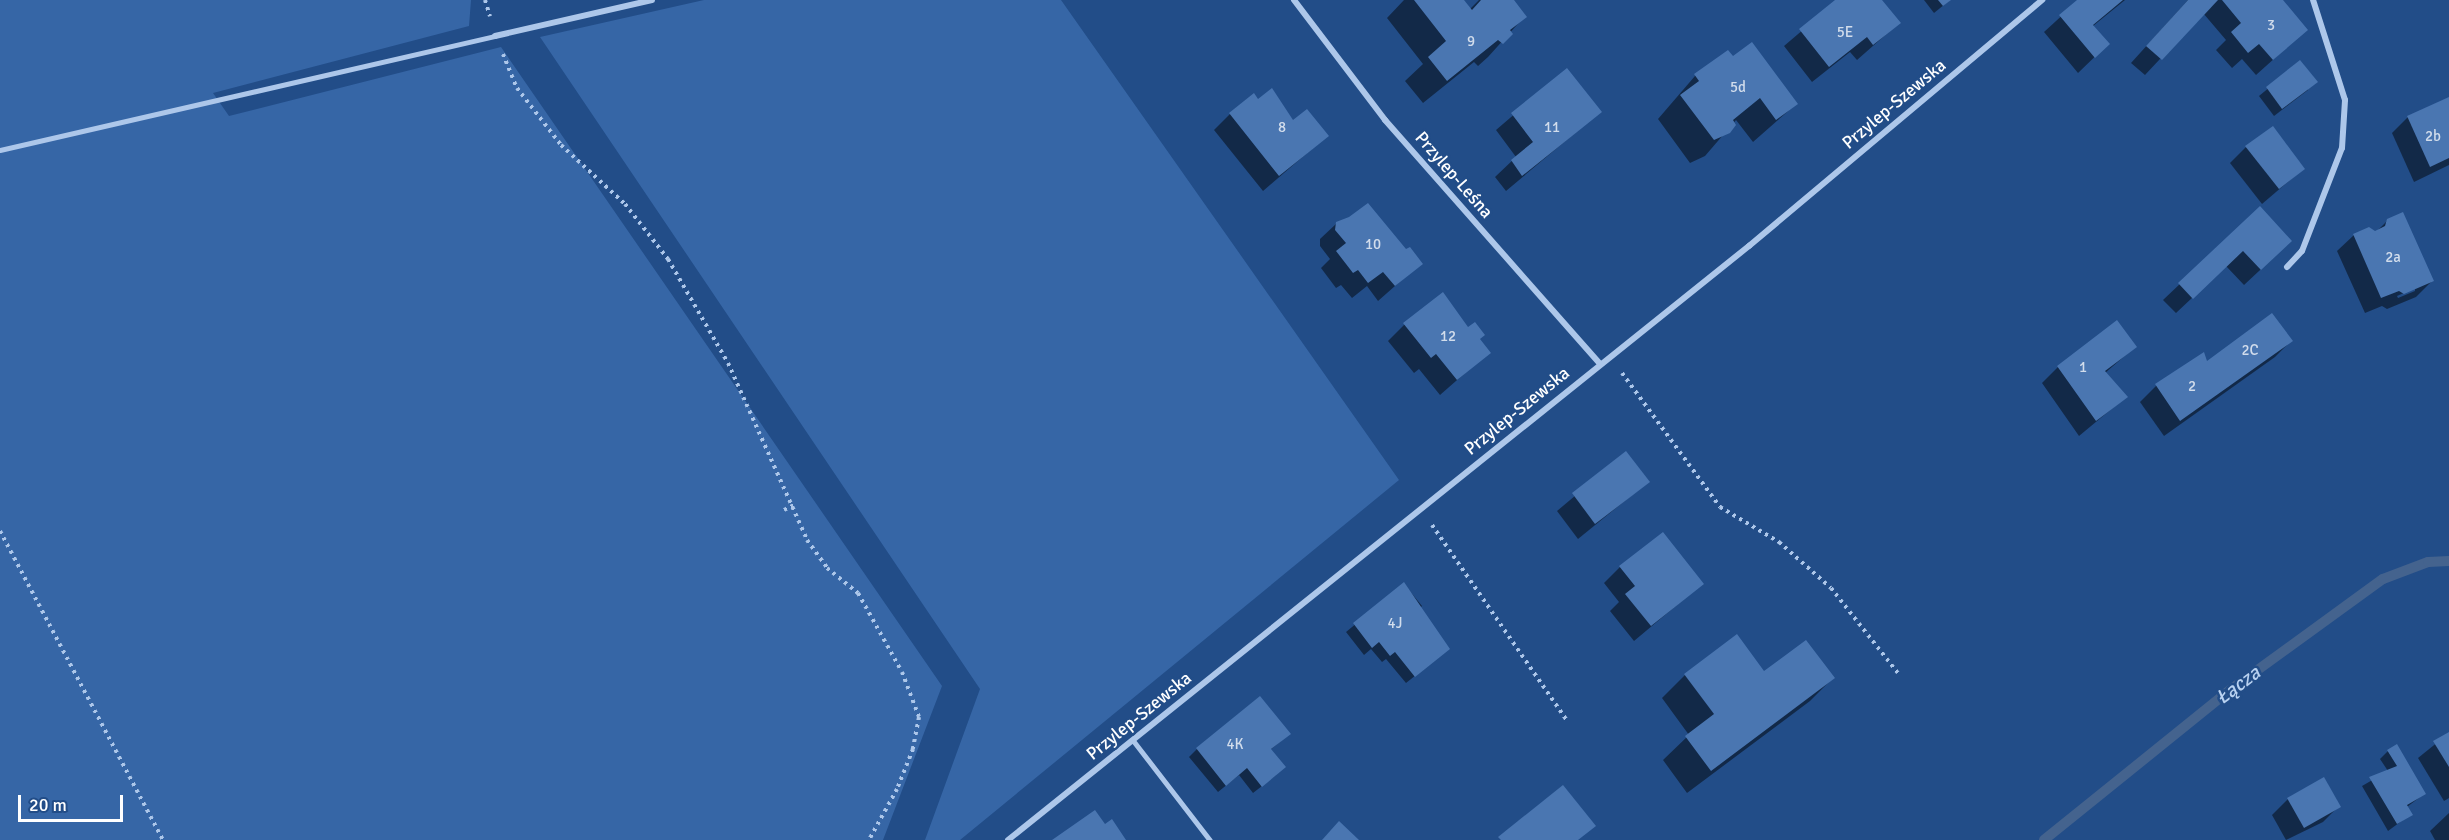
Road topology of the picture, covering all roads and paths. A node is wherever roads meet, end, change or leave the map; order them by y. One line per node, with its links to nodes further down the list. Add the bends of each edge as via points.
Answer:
1 (486, 0): 6 (path)
2 (652, 0): 6 (street)
3 (1294, 0): 10 (street, Przylep-Leśna, via 1385,120)
4 (2042, 0): 9 (street, Przylep-Szewska, via 1749,246)
5 (2313, 0): 8 (street, via 2345,100 2342,148 2302,251)
6 (495, 36): 7 (lane); 12 (path, via 518,88 561,145 625,204 668,259 728,363)
7 (0, 150)
8 (2287, 267)
9 (1611, 354): 10 (street, Przylep-Szewska); 15 (path, via 1720,507 1779,542 1831,588)
10 (1599, 363): 11 (street, Przylep-Szewska)
11 (1428, 504): 16 (path, via 1433,530); 17 (street, Przylep-Szewska)
12 (794, 505): 13 (path); 19 (path, via 807,540 827,568 858,593 919,717 913,749 897,789)
13 (783, 510)
14 (0, 531): 18 (path)
15 (1898, 673)
16 (1568, 722)
17 (1132, 740): 20 (street, Przylep-Szewska); 21 (lane)
18 (164, 840)
19 (869, 840)
20 (1008, 840)
21 (1210, 840)

